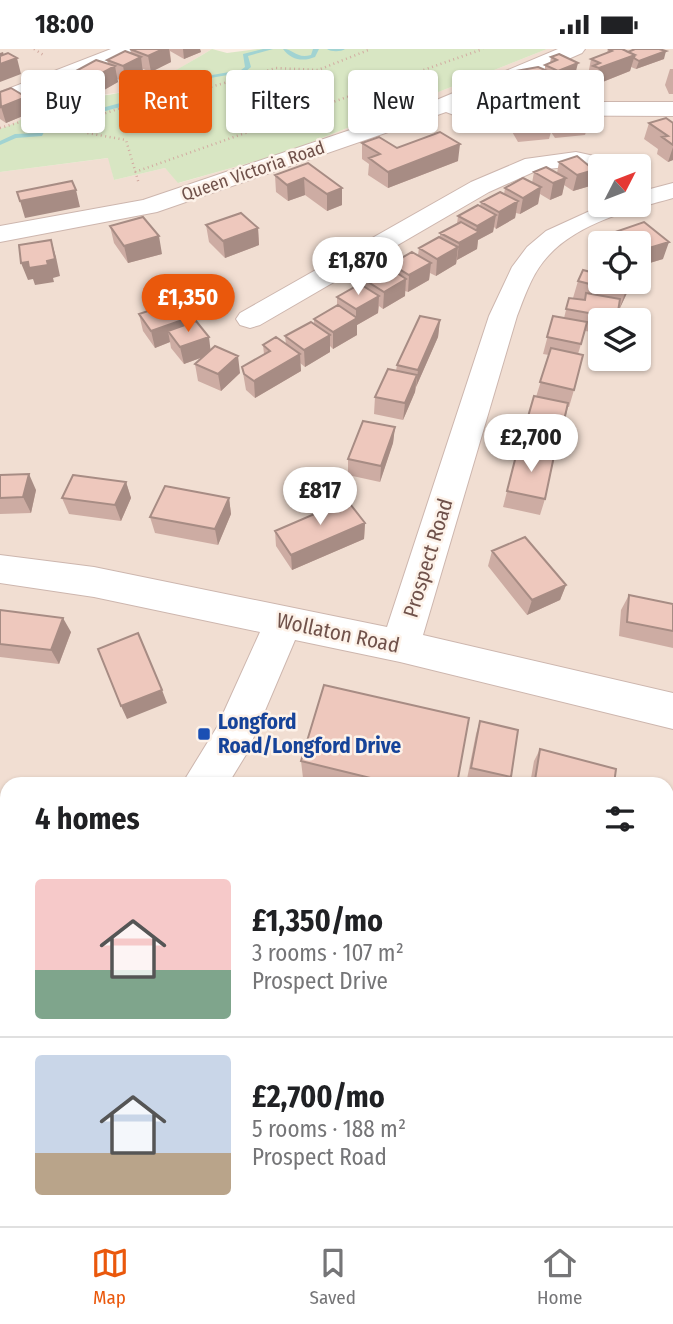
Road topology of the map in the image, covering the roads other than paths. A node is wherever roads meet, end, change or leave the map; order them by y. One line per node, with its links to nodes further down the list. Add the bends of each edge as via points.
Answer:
1 (102, 49): 4 (street)
2 (129, 49): 5 (street)
3 (575, 49): 6 (street, Queen Victoria Road)
4 (0, 89)
5 (0, 100)
6 (438, 108)
7 (438, 109): 8 (street)
8 (673, 109)
9 (364, 133): 12 (street, Queen Victoria Road, via 146,207)
10 (588, 162): 13 (street, via 533,164 480,187)
11 (592, 217): 16 (street, Prospect Road, via 536,252 520,278 503,316)
12 (0, 234)
13 (250, 319)
14 (0, 569): 15 (street, Wollaton Road, via 94,582)
15 (284, 622): 16 (street, Wollaton Road); 18 (street, via 232,740)
16 (400, 646): 17 (street, Wollaton Road)
17 (673, 711)
18 (208, 777)

